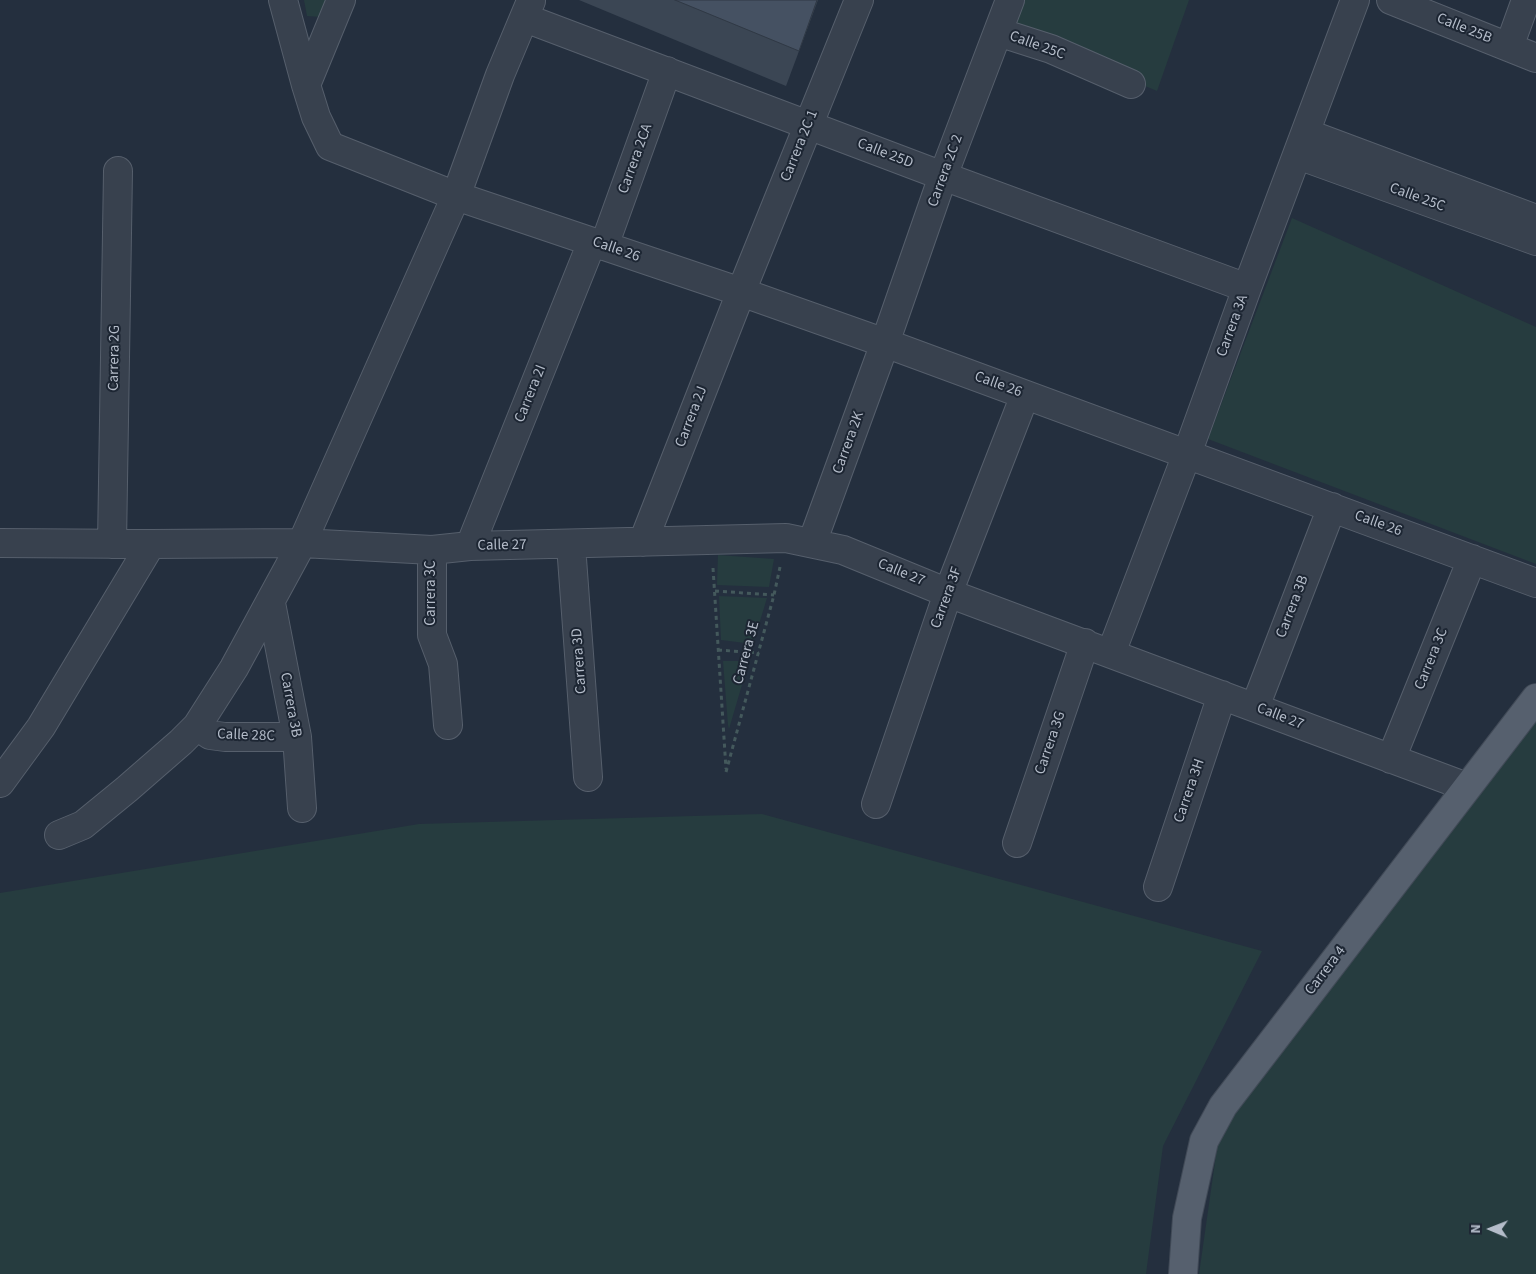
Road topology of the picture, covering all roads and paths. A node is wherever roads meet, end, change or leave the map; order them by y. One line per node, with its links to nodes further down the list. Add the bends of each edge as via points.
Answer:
1 (283, 0): 14 (street, Calle 26)
2 (341, 0): 14 (street)
3 (859, 0): 15 (street, Carrera 2C 1)
4 (1010, 0): 9 (street, Carrera 2C 2)
5 (1356, 0): 16 (street, Carrera 3A)
6 (1391, 0): 10 (street, Calle 25B)
7 (1526, 0): 10 (street)
8 (528, 9): 12 (street, Calle 25D); 19 (street)
9 (998, 32): 13 (street, Calle 25C, via 1051,49); 18 (street, Carrera 2C 2)
10 (1509, 47): 11 (street, Calle 25B)
11 (1536, 58)
12 (667, 71): 15 (street, Calle 25D); 22 (street, Carrera 2CA)
13 (1131, 84)
14 (306, 85): 19 (street, Calle 26, via 330,146)
15 (808, 125): 18 (street, Calle 25D); 24 (street, Carrera 2C 1)
16 (1302, 144): 20 (street, Calle 25C); 21 (street, Calle 25C); 23 (street, Carrera 3A)
17 (118, 171): 34 (street, Carrera 2G)
18 (943, 176): 23 (street, Calle 25D); 25 (street, Carrera 2C 2)
19 (456, 196): 22 (street, Calle 26); 33 (street)
20 (1536, 219)
21 (1536, 241)
22 (598, 244): 24 (street, Calle 26); 37 (street, Carrera 2I)
23 (1247, 288): 27 (street, Carrera 3A)
24 (740, 292): 25 (street, Calle 26); 32 (street, Carrera 2J)
25 (885, 343): 26 (street, Calle 26); 30 (street, Carrera 2K)
26 (1025, 395): 27 (street, Calle 26); 42 (street, Carrera 3F)
27 (1187, 454): 28 (street, Calle 26); 48 (street, Carrera 3A)
28 (1332, 507): 39 (street, Calle 26); 51 (street, Carrera 3B)
29 (711, 539): 30 (street, Calle 27); 32 (street, Calle 27); 41 (path)
30 (799, 541): 42 (street, Calle 27, via 843,550); 43 (path, Carrera 3E)
31 (0, 542): 34 (street, Calle 27)
32 (643, 542): 36 (street, Calle 27)
33 (302, 543): 35 (street, Calle 27); 38 (street, Calle 27); 44 (street)
34 (112, 544): 35 (street, Calle 27)
35 (151, 544): 57 (street, via 41,727)
36 (571, 545): 37 (street, Calle 27); 56 (street, Carrera 3D)
37 (470, 546): 38 (street, Calle 27)
38 (432, 550): 52 (street, Carrera 3C, via 432,634 443,664)
39 (1472, 560): 40 (street, Calle 26); 55 (street, Carrera 3C)
40 (1536, 583)
41 (715, 591): 43 (path); 46 (path)
42 (948, 593): 45 (street, Calle 27); 59 (street, Carrera 3F)
43 (774, 595): 47 (path, Carrera 3E)
44 (271, 603): 53 (street); 54 (street, Carrera 3B)
45 (1084, 643): 48 (street, Calle 27); 62 (street, Carrera 3G)
46 (718, 650): 47 (path); 47 (path, Carrera 3E, via 726,772)
47 (759, 653)
48 (1111, 653): 49 (street, Calle 27)
49 (1222, 695): 51 (street, Calle 27); 63 (street, Carrera 3H)
50 (1536, 698): 58 (main road, Carrera 4)
51 (1254, 707): 55 (street, Calle 27)
52 (448, 725)
53 (198, 726): 54 (street, Calle 28C, via 210,735 225,738); 61 (street, via 83,825)
54 (297, 737): 60 (street, Carrera 3B)
55 (1391, 759): 58 (street, Calle 27)
56 (588, 777)
57 (0, 783)
58 (1466, 787): 64 (main road, Carrera 4, via 1223,1106 1204,1141 1187,1218)
59 (876, 804)
60 (302, 808)
61 (59, 835)
62 (1017, 843)
63 (1158, 887)
64 (1183, 1274)

